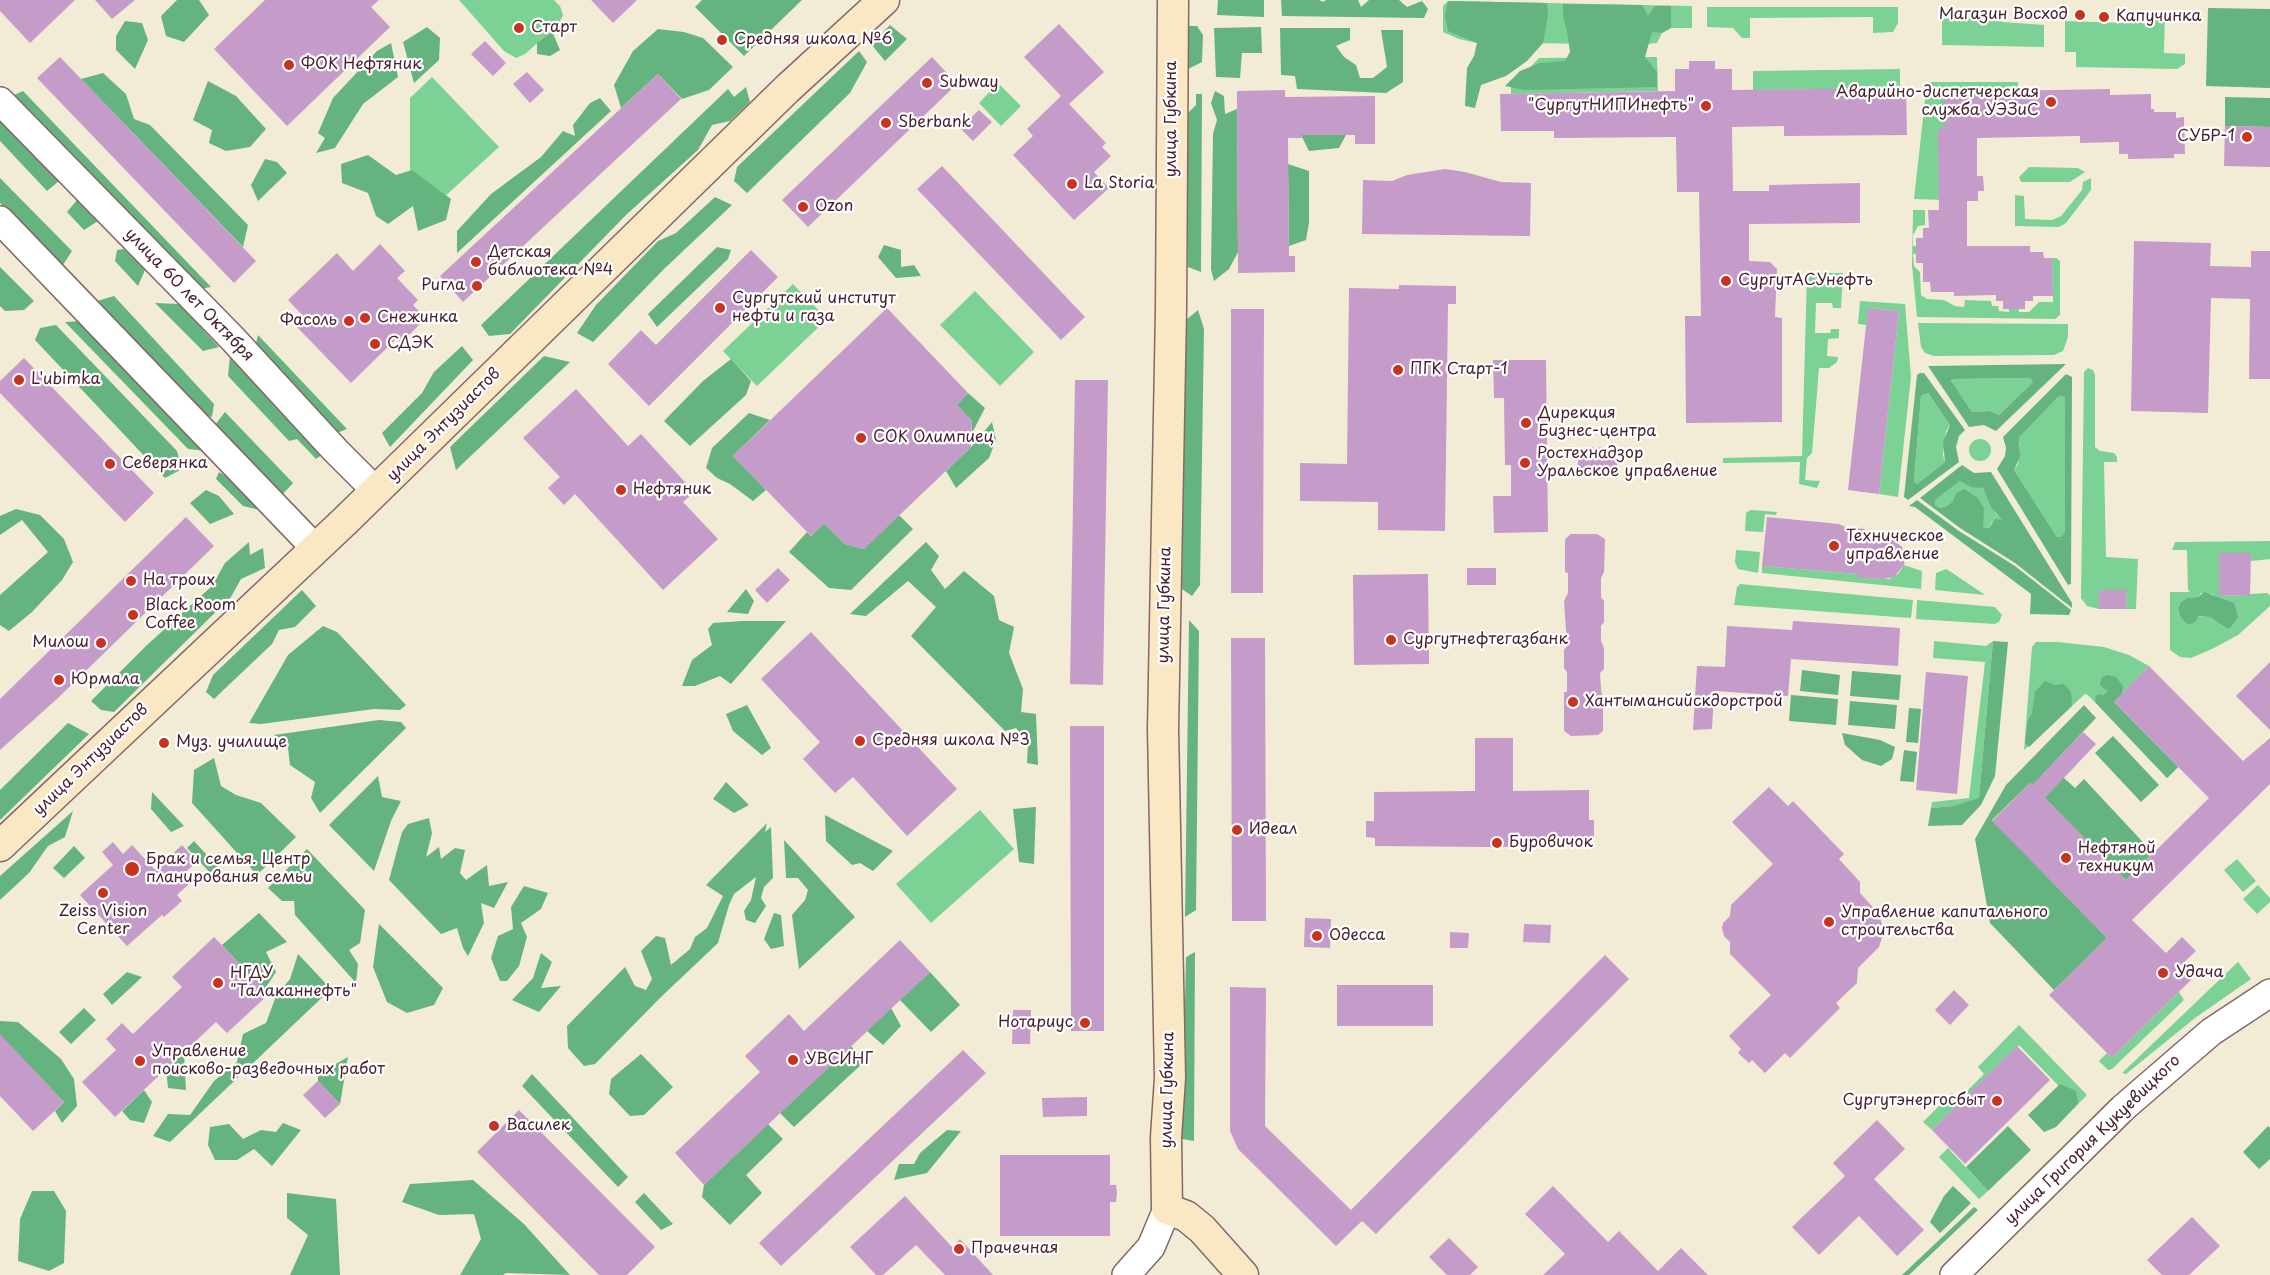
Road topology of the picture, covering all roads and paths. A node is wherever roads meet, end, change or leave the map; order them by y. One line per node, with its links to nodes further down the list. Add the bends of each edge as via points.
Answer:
1 (884, 0): 5 (main road, улица Энтузиастов, via 787,89)
2 (1173, 0): 9 (main road, улица Губкина, via 1163,729 1170,1077)
3 (0, 101): 5 (street, улица 60 лет Октября)
4 (0, 220): 6 (street)
5 (376, 491): 6 (main road, улица Энтузиастов)
6 (315, 548): 7 (main road, улица Энтузиастов)
7 (0, 846)
8 (2270, 993): 12 (street, улица Григория Кукуевицкого, via 2211,1032 2131,1101)
9 (1167, 1209): 10 (street, via 1151,1247); 11 (main road, via 1186,1216 1202,1229)
10 (1126, 1275)
11 (1243, 1275)
12 (1953, 1275)

